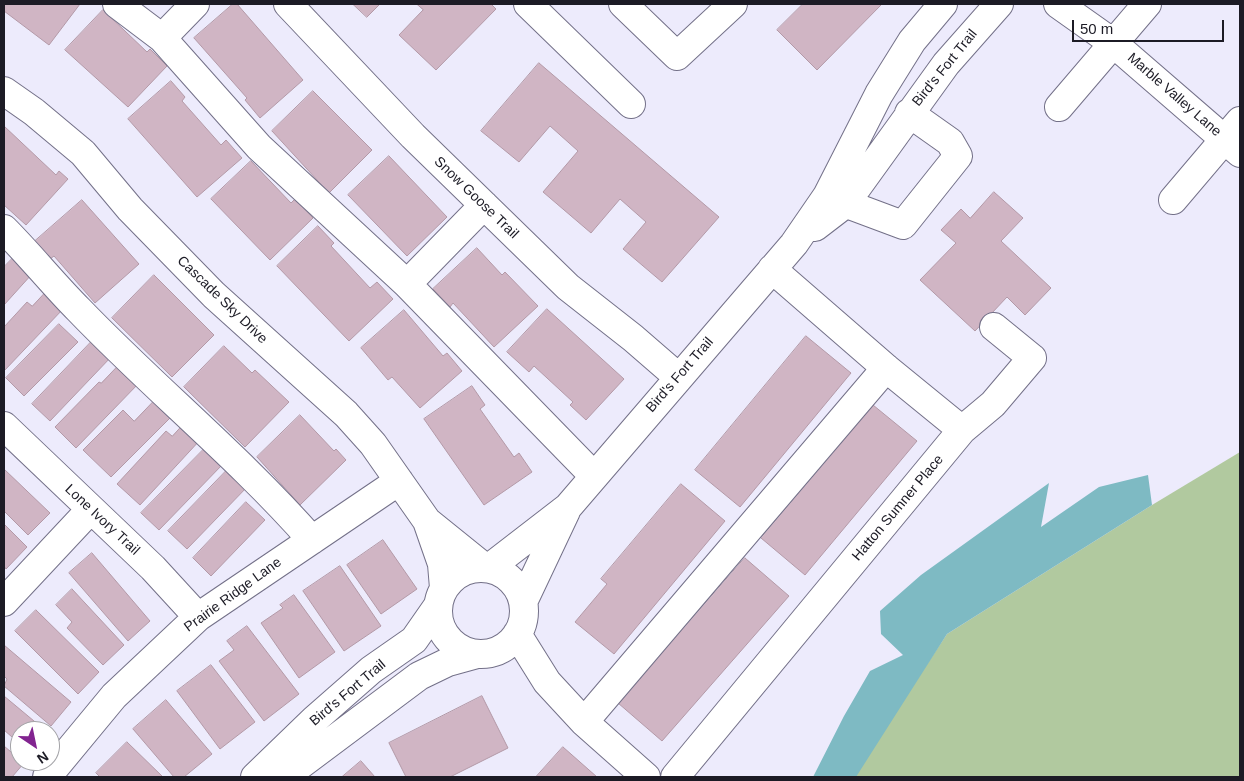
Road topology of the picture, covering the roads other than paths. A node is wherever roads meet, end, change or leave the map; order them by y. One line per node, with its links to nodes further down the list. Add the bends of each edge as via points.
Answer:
1 (117, 4): 11 (street)
2 (195, 4): 11 (street)
3 (288, 4): 20 (street, Snow Goose Trail)
4 (528, 4): 14 (street)
5 (623, 4): 6 (street, via 677,56)
6 (733, 4)
7 (943, 4): 18 (street, Bird's Fort Trail, via 912,41 879,94)
8 (999, 4): 16 (street, Bird's Fort Trail, via 946,64)
9 (1058, 4): 12 (street, Marble Valley Lane)
10 (1147, 4): 12 (street)
11 (162, 38): 23 (street, via 259,146)
12 (1114, 43): 15 (street); 17 (street, Marble Valley Lane)
13 (4, 91): 30 (street, Cascade Sky Drive, via 83,154 130,209 214,295 346,414 373,444)
14 (632, 104)
15 (1059, 107)
16 (909, 113): 18 (street, Bird's Fort Trail); 18 (street, via 950,142 958,156 902,225)
17 (1235, 138): 19 (street)
18 (836, 200): 22 (street, Bird's Fort Trail)
19 (1173, 200)
20 (484, 205): 23 (street); 26 (street, Snow Goose Trail, via 568,287)
21 (4, 229): 34 (street, via 78,310 262,485)
22 (772, 269): 25 (street); 26 (street, Bird's Fort Trail)
23 (407, 284): 29 (street)
24 (994, 327): 28 (street, Hatton Sumner Place, via 1032,358 993,404)
25 (886, 368): 28 (street); 43 (street)
26 (678, 377): 29 (street, Bird's Fort Trail)
27 (4, 426): 32 (street, Lone Ivory Trail)
28 (962, 430): 48 (street, Hatton Sumner Place)
29 (594, 476): 31 (street, Bird's Fort Trail)
30 (399, 481): 33 (street, Cascade Sky Drive); 34 (street, Prairie Ridge Lane)
31 (568, 507): 35 (street, Bird's Fort Trail); 38 (street, Bird's Fort Trail)
32 (91, 509): 37 (street); 39 (street, Lone Ivory Trail, via 181,596)
33 (427, 521): 35 (street, Cascade Sky Drive); 36 (street, Cascade Sky Drive, via 442,564)
34 (312, 540): 39 (street, Prairie Ridge Lane)
35 (487, 568): 36 (street, via 462,572); 38 (street, via 501,572 511,580)
36 (441, 597): 41 (street, via 438,620 443,633 463,650); 45 (street, Bird's Fort Trail, via 414,640 371,670)
37 (4, 602)
38 (523, 602): 40 (street, via 524,613)
39 (198, 617): 44 (street, Prairie Ridge Lane, via 114,696)
40 (517, 634): 41 (street, via 510,643); 42 (street)
41 (483, 653): 42 (street); 46 (street, Bird's Fort Trail, via 448,662 419,676)
42 (547, 682): 43 (street)
43 (584, 722): 47 (street)
44 (47, 777)
45 (255, 777)
46 (284, 777)
47 (646, 777)
48 (675, 777)

